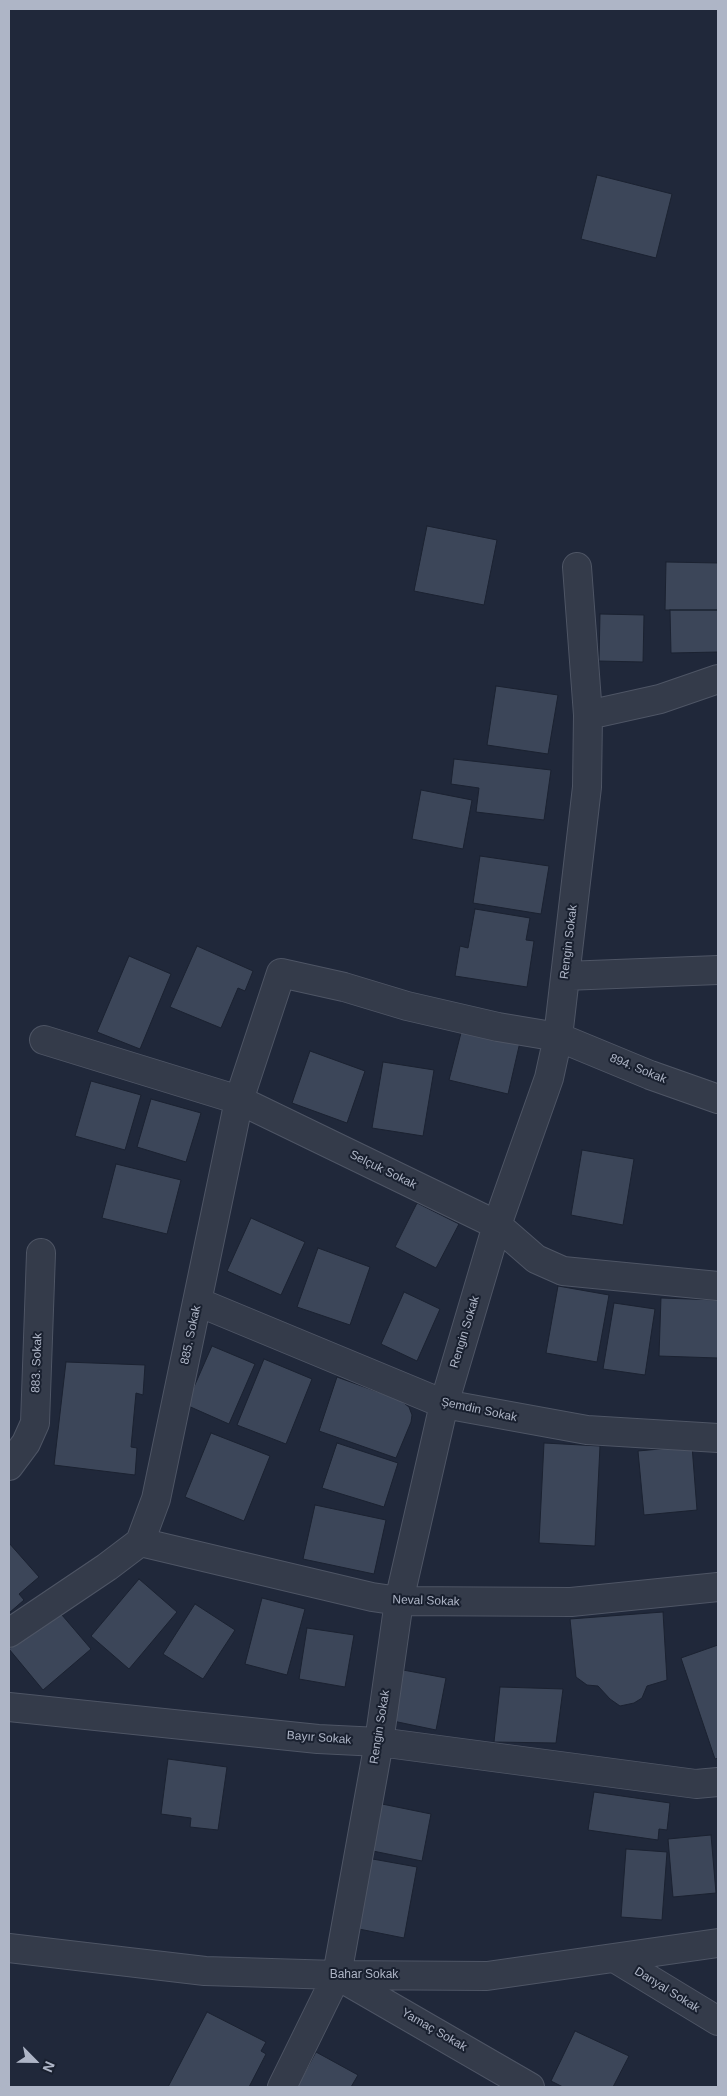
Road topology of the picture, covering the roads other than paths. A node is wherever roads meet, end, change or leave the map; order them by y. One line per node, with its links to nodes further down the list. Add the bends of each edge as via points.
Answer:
1 (577, 567): 3 (street, Rengin Sokak)
2 (718, 679): 3 (street, via 660,699)
3 (588, 715): 6 (street, Rengin Sokak, via 587,787)
4 (718, 970): 6 (street)
5 (281, 973): 7 (street, 894. Sokak, via 498,1027); 10 (street, 885. Sokak)
6 (565, 976): 7 (street, Rengin Sokak)
7 (558, 1036): 9 (street, 894. Sokak); 11 (street, Rengin Sokak, via 549,1078)
8 (44, 1040): 10 (street, Selçuk Sokak)
9 (718, 1099)
10 (239, 1100): 11 (street, Selçuk Sokak); 14 (street, 885. Sokak)
11 (497, 1225): 13 (street, Selçuk Sokak, via 536,1259 563,1271); 15 (street, Rengin Sokak)
12 (41, 1252): 17 (street, 883. Sokak, via 35,1423 26,1443)
13 (718, 1286)
14 (198, 1302): 15 (street, Şemdin Sokak); 18 (street, 885. Sokak, via 156,1499)
15 (444, 1404): 16 (street, Şemdin Sokak, via 587,1430); 20 (street, Rengin Sokak)
16 (718, 1438)
17 (9, 1466)
18 (140, 1542): 20 (street, Neval Sokak); 21 (street)
19 (718, 1587): 20 (street, Neval Sokak, via 571,1602)
20 (399, 1601): 23 (street, Rengin Sokak)
21 (9, 1633)
22 (9, 1707): 23 (street, Bayır Sokak, via 318,1739)
23 (378, 1742): 24 (street, Bayır Sokak, via 696,1784); 28 (street, Rengin Sokak)
24 (718, 1782)
25 (718, 1942): 27 (street, Bahar Sokak)
26 (9, 1948): 28 (street, Bahar Sokak, via 205,1971)
27 (616, 1959): 28 (street, Bahar Sokak, via 487,1976); 29 (street, Danyal Sokak)
28 (337, 1975): 30 (street, Rengin Sokak); 31 (street, Yamaç Sokak)
29 (718, 2021)
30 (282, 2087)
31 (530, 2087)

